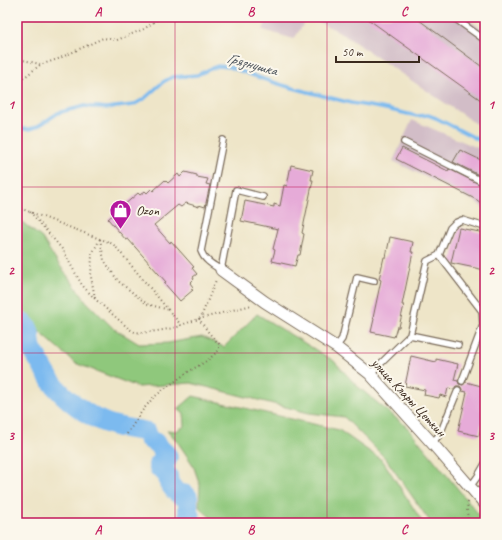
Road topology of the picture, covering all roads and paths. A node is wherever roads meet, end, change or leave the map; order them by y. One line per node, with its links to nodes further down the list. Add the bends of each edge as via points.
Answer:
1 (161, 17): 5 (path, via 144,29 117,40 103,38 58,59)
2 (453, 17): 3 (lane)
3 (485, 40)
4 (17, 64): 5 (path, via 22,60)
5 (40, 64): 6 (path)
6 (17, 83)
7 (224, 140): 16 (lane, via 201,251 206,259)
8 (404, 142): 9 (lane)
9 (485, 183)
10 (262, 197): 16 (lane, via 236,190)
11 (17, 207): 12 (path)
12 (29, 211): 14 (path); 18 (path, via 56,241 82,285)
13 (485, 227): 15 (lane, via 462,220 456,223 450,228)
14 (100, 239): 18 (path, via 92,254 91,277); 21 (path, via 115,246); 21 (path, via 104,260 118,281 146,304)
15 (439, 255): 22 (lane); 25 (lane, via 427,261)
16 (221, 270): 19 (street, улица Клары Цеткин); 23 (path)
17 (374, 281): 27 (lane, via 357,277 342,339)
18 (95, 299): 24 (path, via 132,331 165,330)
19 (265, 302): 23 (path); 27 (street, улица Клары Цеткин)
20 (485, 305): 22 (lane)
21 (169, 310): 24 (path)
22 (482, 311): 29 (lane, via 483,325)
23 (199, 319): 24 (path); 31 (path, via 219,344 218,351 163,390 142,411)
24 (181, 325)
25 (410, 335): 26 (lane); 28 (lane)
26 (458, 345)
27 (336, 347): 28 (street, улица Клары Цеткин)
28 (370, 374): 32 (street, улица Клары Цеткин)
29 (462, 381)
30 (458, 390): 32 (lane, via 440,434)
31 (127, 434)
32 (432, 443): 34 (street, улица Клары Цеткин)
33 (485, 464): 34 (lane)
34 (470, 487): 35 (street, улица Клары Цеткин); 36 (path)
35 (485, 504)
36 (468, 523)

